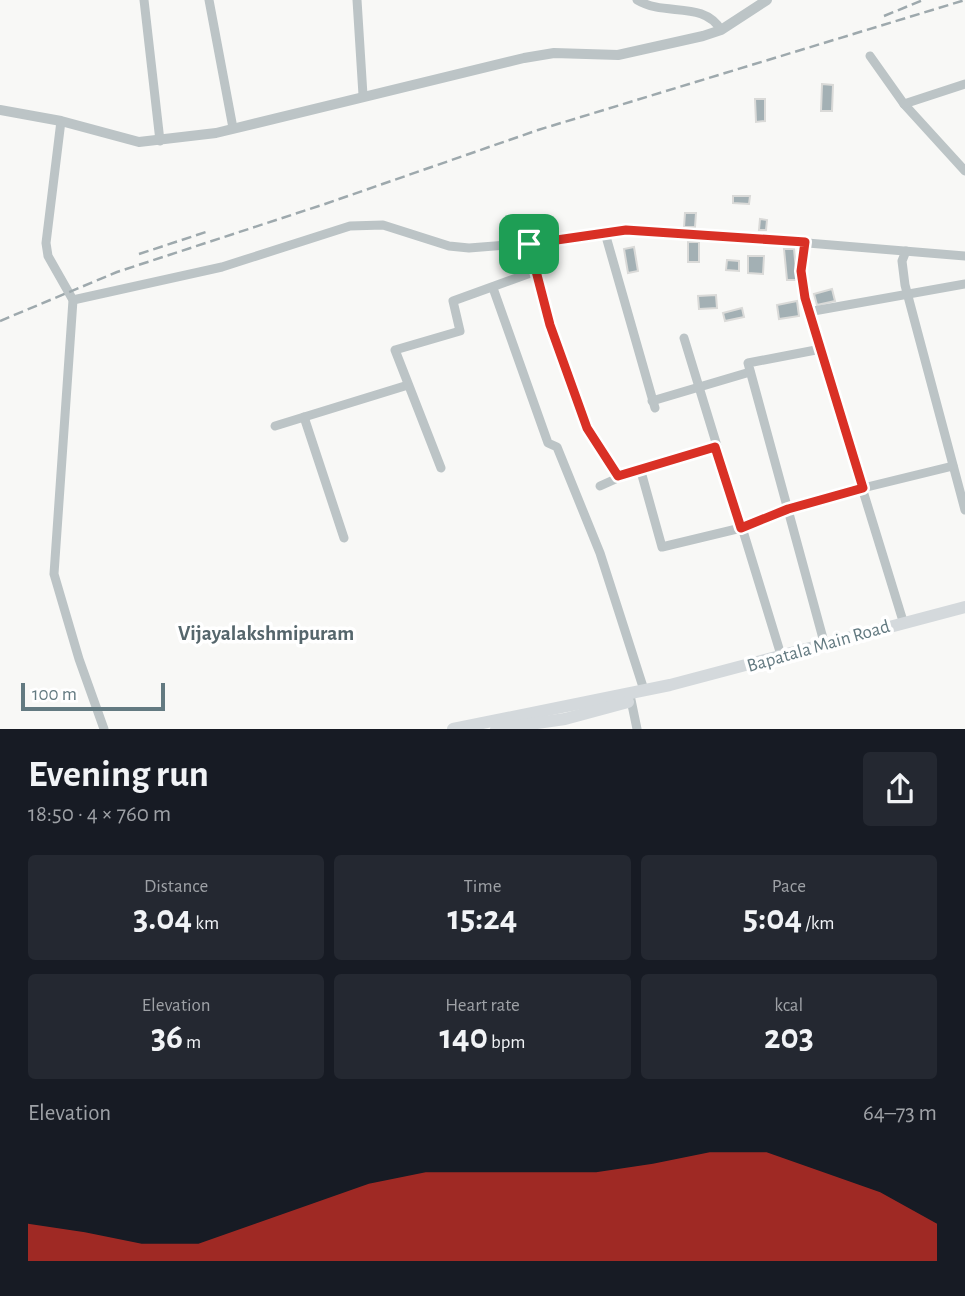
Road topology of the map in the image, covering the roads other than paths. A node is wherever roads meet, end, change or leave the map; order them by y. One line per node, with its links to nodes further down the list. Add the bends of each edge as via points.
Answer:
1 (144, 0): 14 (street)
2 (209, 0): 13 (street)
3 (357, 0): 9 (street)
4 (637, 0): 6 (street, via 698,8 716,20)
5 (766, 0): 6 (street)
6 (721, 30): 9 (street, via 618,55 554,53 524,58)
7 (870, 56): 10 (street)
8 (965, 84): 10 (street)
9 (363, 94): 13 (street)
10 (904, 104): 15 (street)
11 (0, 110): 12 (street)
12 (61, 121): 14 (street, via 139,142); 25 (street, via 46,243 48,256)
13 (233, 128): 14 (street)
14 (160, 141)
15 (965, 171)
16 (605, 233): 17 (street, via 650,230); 18 (street); 31 (street, via 654,405)
17 (805, 242): 19 (street); 26 (street, via 801,271)
18 (529, 244): 21 (street); 25 (street, via 449,246 383,225 350,226 222,267)
19 (906, 251): 20 (street); 24 (street, via 902,261)
20 (965, 256)
21 (536, 271): 23 (street); 38 (street, via 587,428)
22 (965, 284): 24 (street)
23 (493, 288): 30 (street, via 453,301 460,331 395,350); 50 (street, via 548,443 557,447 595,540)
24 (908, 294): 26 (street); 35 (street)
25 (73, 300): 53 (street, via 54,574)
26 (808, 312): 28 (street)
27 (684, 338): 31 (street)
28 (821, 349): 29 (street, via 748,363); 40 (street)
29 (750, 372): 31 (street); 41 (street)
30 (408, 385): 32 (street); 36 (street)
31 (699, 387): 34 (street)
32 (304, 417): 33 (street); 44 (street)
33 (275, 426)
34 (715, 447): 37 (street); 43 (street)
35 (953, 466): 40 (street); 42 (street)
36 (441, 468)
37 (640, 468): 38 (street); 43 (street, via 662,547)
38 (618, 476): 39 (street)
39 (600, 485)
40 (863, 488): 41 (street); 46 (street)
41 (788, 509): 43 (street); 47 (street)
42 (965, 510)
43 (741, 528): 48 (street)
44 (344, 538)
45 (965, 607): 46 (main road, Bapatala Main Road)
46 (903, 621): 47 (main road, Bapatala Main Road)
47 (824, 642): 48 (main road, Bapatala Main Road)
48 (780, 655): 49 (main road, Bapatala Main Road)
49 (670, 685): 50 (main road, Bapatala Main Road); 51 (main road, Bapatala Main Road, via 657,694)
50 (644, 690): 51 (main road, Bapatala Main Road)
51 (631, 697): 52 (main road, Bapatala Main Road); 55 (street)
52 (498, 724): 54 (main road, Bapatala Main Road)
53 (104, 729)
54 (453, 729)
55 (637, 729)

